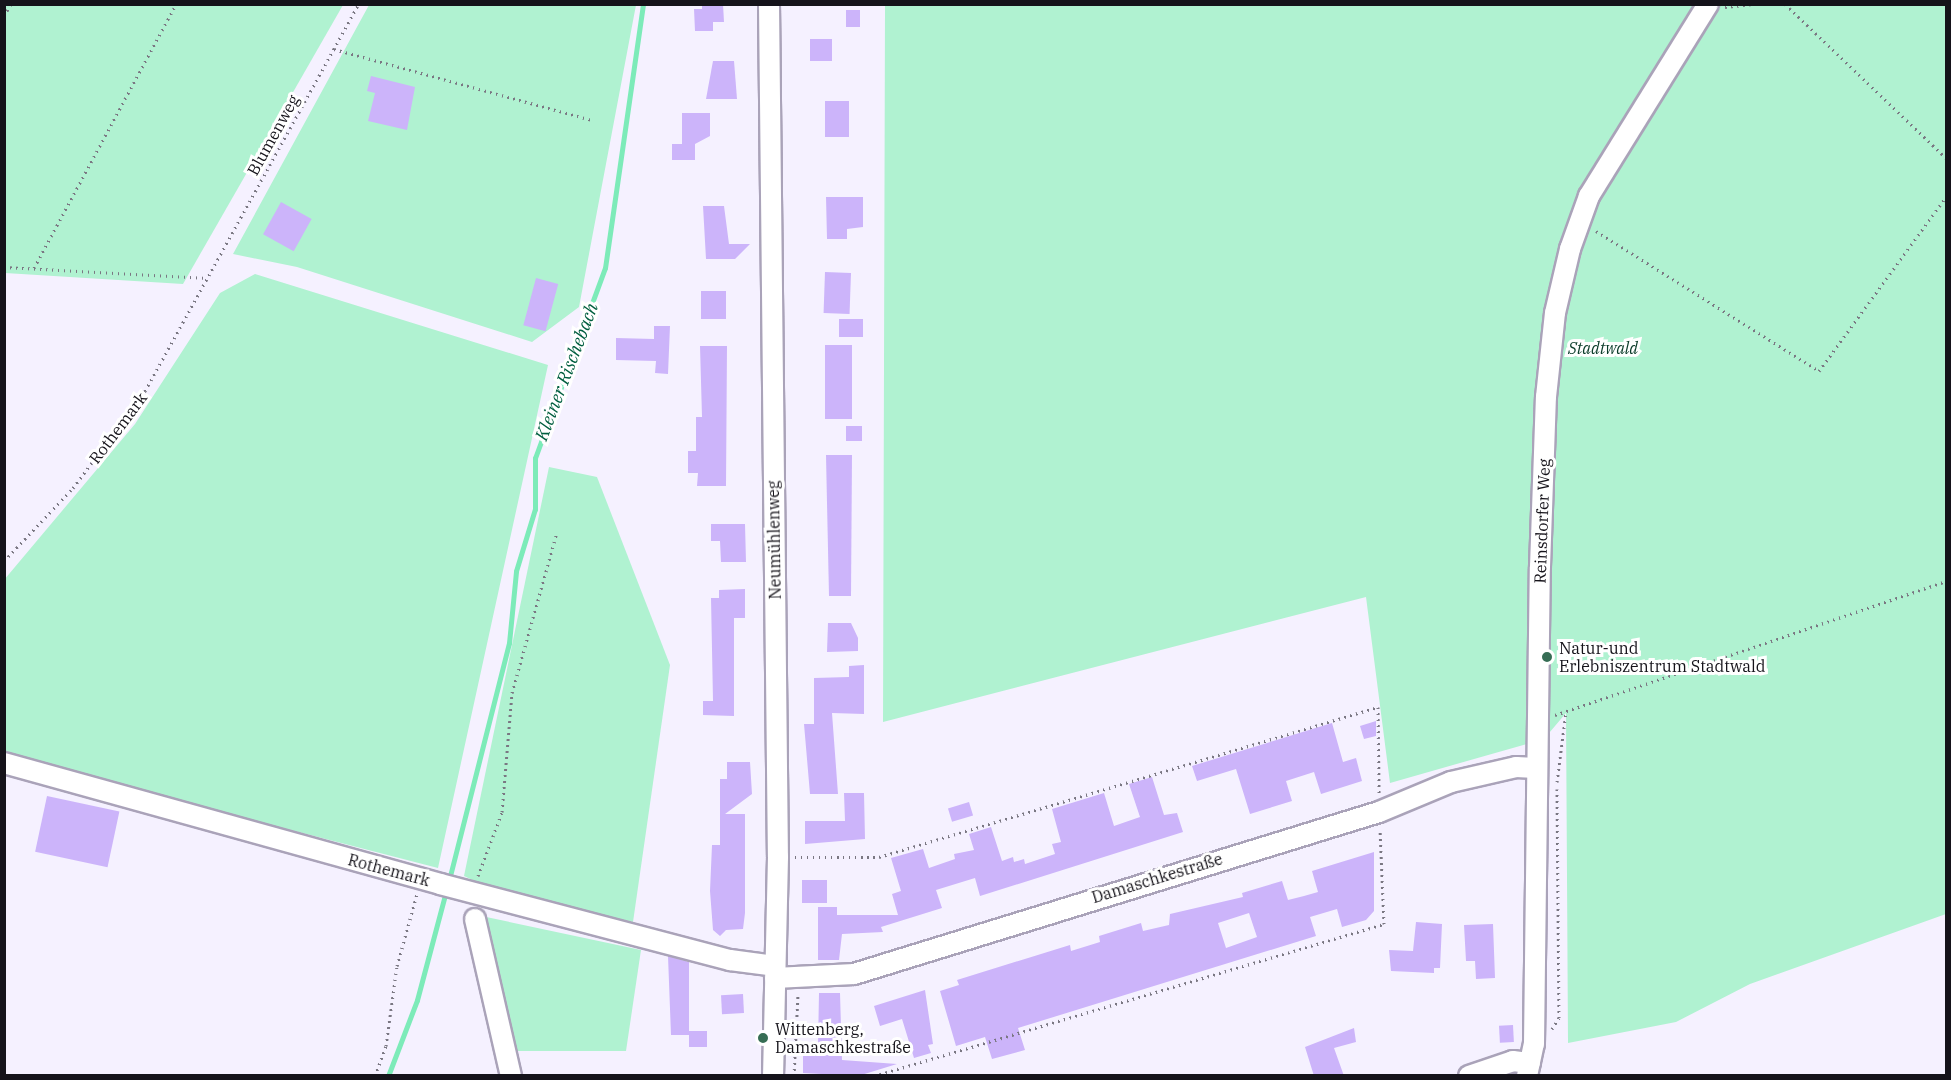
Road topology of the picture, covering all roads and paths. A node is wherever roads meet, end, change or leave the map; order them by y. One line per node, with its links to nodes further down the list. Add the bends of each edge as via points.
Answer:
1 (11, 4): 8 (path)
2 (176, 4): 15 (path)
3 (359, 4): 9 (path, Blumenweg)
4 (769, 4): 25 (street, Neumühlenweg)
5 (1753, 4): 7 (path)
6 (1785, 4): 11 (path)
7 (1707, 7): 13 (street, Reinsdorfer Weg, via 1604,170)
8 (4, 16)
9 (334, 49): 10 (path); 16 (path, Blumenweg)
10 (592, 120)
11 (1947, 158)
12 (1947, 197): 13 (path, via 1819,371)
13 (1579, 220): 22 (street, Reinsdorfer Weg, via 1550,352)
14 (4, 267): 15 (path)
15 (33, 268): 16 (path)
16 (208, 278): 18 (path, Rothemark, via 146,391 74,488)
17 (556, 535): 26 (path, via 512,693 502,812)
18 (4, 561)
19 (1947, 581): 21 (path)
20 (1378, 707): 25 (path, via 879,857)
21 (1566, 712): 22 (path); 30 (path, via 1557,780 1559,1018)
22 (1536, 719): 24 (street, Reinsdorfer Weg)
23 (4, 763): 26 (street, Rothemark)
24 (1536, 768): 29 (street, Damaschkestraße, via 1516,767 1450,782 1379,812 854,974); 31 (street, Reinsdorfer Weg, via 1534,1044)
25 (778, 857): 29 (street, Neumühlenweg)
26 (447, 885): 29 (street, Rothemark); 32 (path, via 397,966 387,1046)
27 (475, 919): 33 (street)
28 (1384, 924): 36 (path)
29 (781, 974): 34 (street, Neumühlenweg); 35 (path, via 798,987)
30 (1547, 1036)
31 (1528, 1069): 37 (street, via 1513,1061)
32 (375, 1076)
33 (511, 1076)
34 (773, 1076)
35 (794, 1076)
36 (874, 1076)
37 (1469, 1076)

